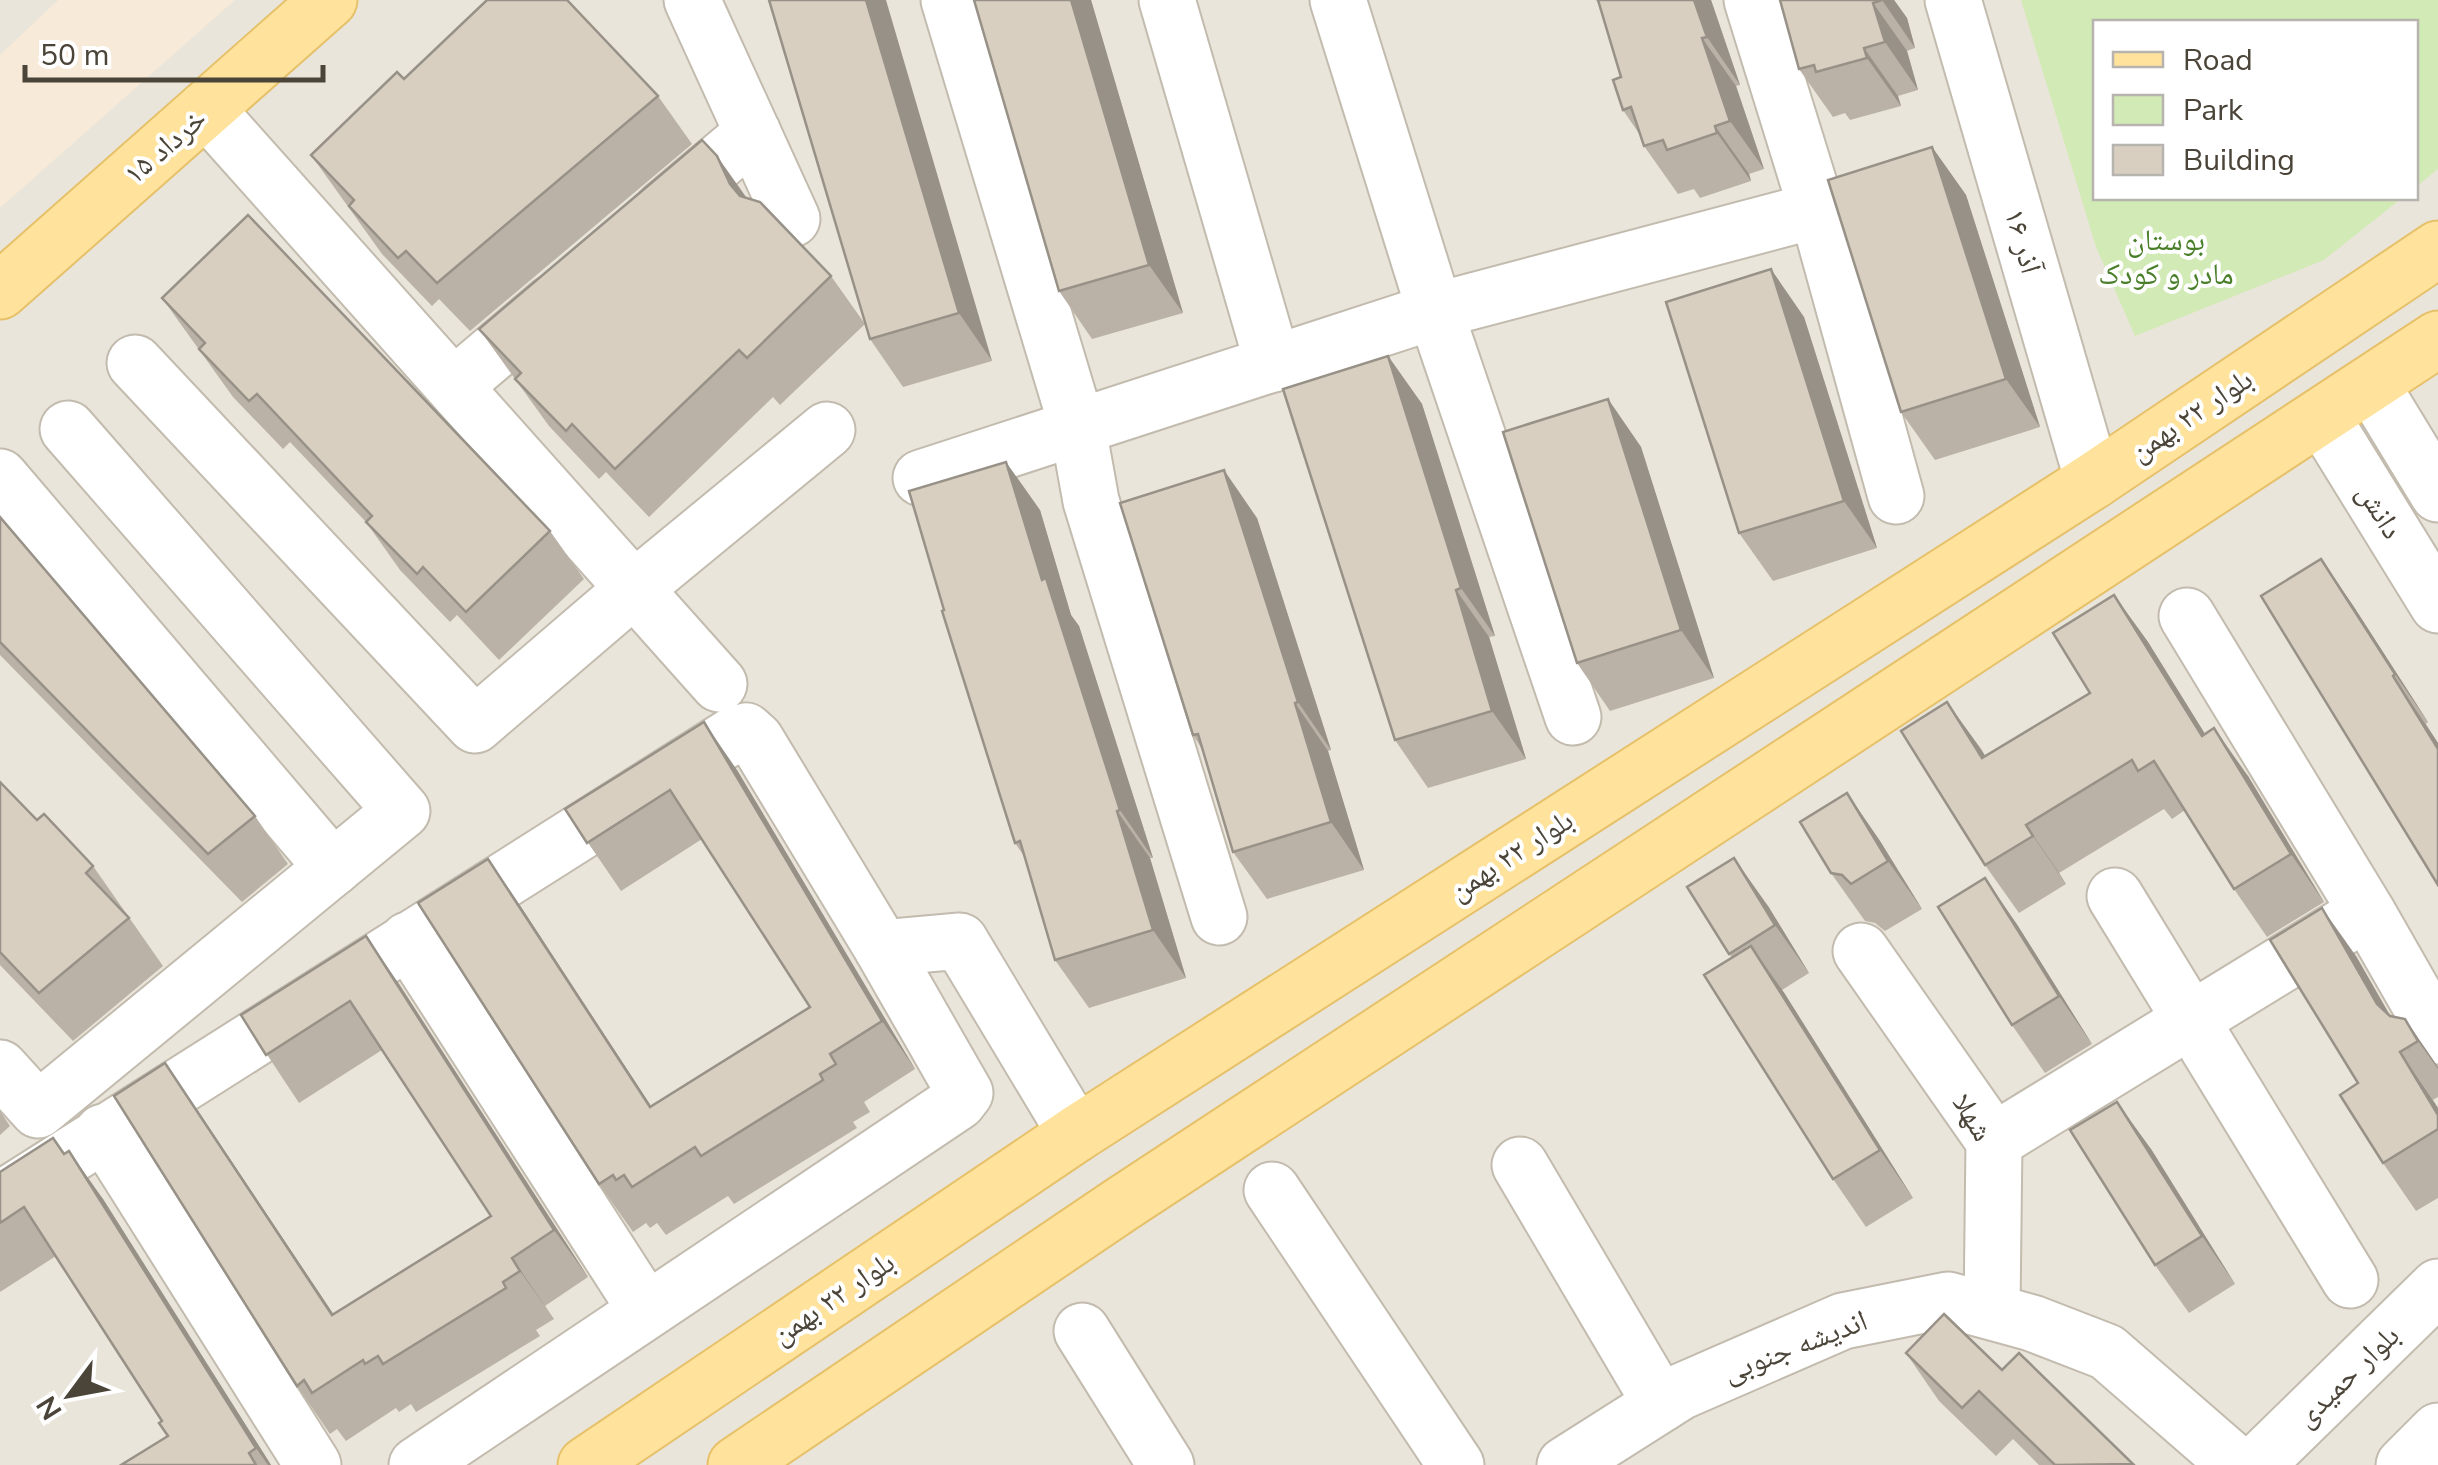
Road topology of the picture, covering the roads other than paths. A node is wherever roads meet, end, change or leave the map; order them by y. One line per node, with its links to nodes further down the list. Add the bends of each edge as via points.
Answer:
1 (329, 0): 8 (main road, ۱۵ خرداد)
2 (692, 0): 9 (street)
3 (950, 0): 21 (street)
4 (1167, 0): 17 (street)
5 (1338, 0): 14 (street)
6 (1752, 0): 10 (street)
7 (1954, 0): 26 (street, ۱۶ آذر)
8 (206, 109): 13 (main road, ۱۵ خرداد); 19 (street)
9 (752, 133): 11 (street); 19 (street)
10 (1817, 210): 14 (street); 28 (street)
11 (792, 219)
12 (2438, 249): 26 (main road, بلوار ۲۲ بهمن)
13 (0, 291)
14 (1435, 312): 17 (street); 34 (street)
15 (2438, 339): 18 (main road)
16 (135, 363): 29 (street, via 475,726)
17 (1273, 364): 21 (street)
18 (2371, 384): 20 (main road); 27 (street, دانش)
19 (454, 386): 29 (street)
20 (2322, 417): 30 (street, دانش); 35 (main road)
21 (1078, 428): 25 (street); 39 (street, via 1091,501)
22 (68, 429): 36 (street, via 402,810)
23 (828, 430): 29 (street)
24 (0, 478): 36 (street)
25 (921, 478)
26 (2093, 481): 32 (main road, بلوار ۲۲ بهمن)
27 (2438, 494)
28 (1896, 496)
29 (635, 588): 33 (street)
30 (2438, 604)
31 (2187, 616): 38 (street)
32 (1788, 677): 35 (main road); 47 (main road, بلوار ۲۲ بهمن)
33 (719, 684)
34 (1574, 717)
35 (1830, 739): 63 (main road)
36 (333, 868): 45 (street, via 38,1110)
37 (2115, 896): 43 (street)
38 (2367, 912): 43 (street); 44 (street)
39 (1219, 916)
40 (408, 940): 41 (street, via 746,730); 46 (street); 54 (street)
41 (882, 948): 47 (street, via 960,941); 54 (street, via 965,1094)
42 (1861, 950): 48 (street, شهلا)
43 (2192, 1020): 48 (street); 52 (street)
44 (2438, 1036)
45 (0, 1068)
46 (102, 1132): 51 (street); 60 (street)
47 (1076, 1134): 62 (main road, بلوار ۲۲ بهمن)
48 (1994, 1141): 55 (street, شهلا)
49 (1520, 1164): 57 (street)
50 (1272, 1190): 65 (street)
51 (0, 1200)
52 (2350, 1280)
53 (2438, 1288): 68 (street, بلوار حمیدی)
54 (646, 1310): 61 (street)
55 (1992, 1312): 57 (street, اندیشه جنوبی, via 1948,1300 1843,1321); 67 (street, اندیشه جنوبی, via 2107,1352)
56 (1082, 1330): 64 (street)
57 (1661, 1404): 59 (street, اندیشه جنوبی)
58 (2438, 1432): 69 (street)
59 (1627, 1450): 66 (street, اندیشه جنوبی)
60 (313, 1465)
61 (416, 1465)
62 (586, 1465)
63 (736, 1465)
64 (1166, 1465)
65 (1456, 1465)
66 (1564, 1465)
67 (2237, 1465)
68 (2256, 1465)
69 (2404, 1465)

